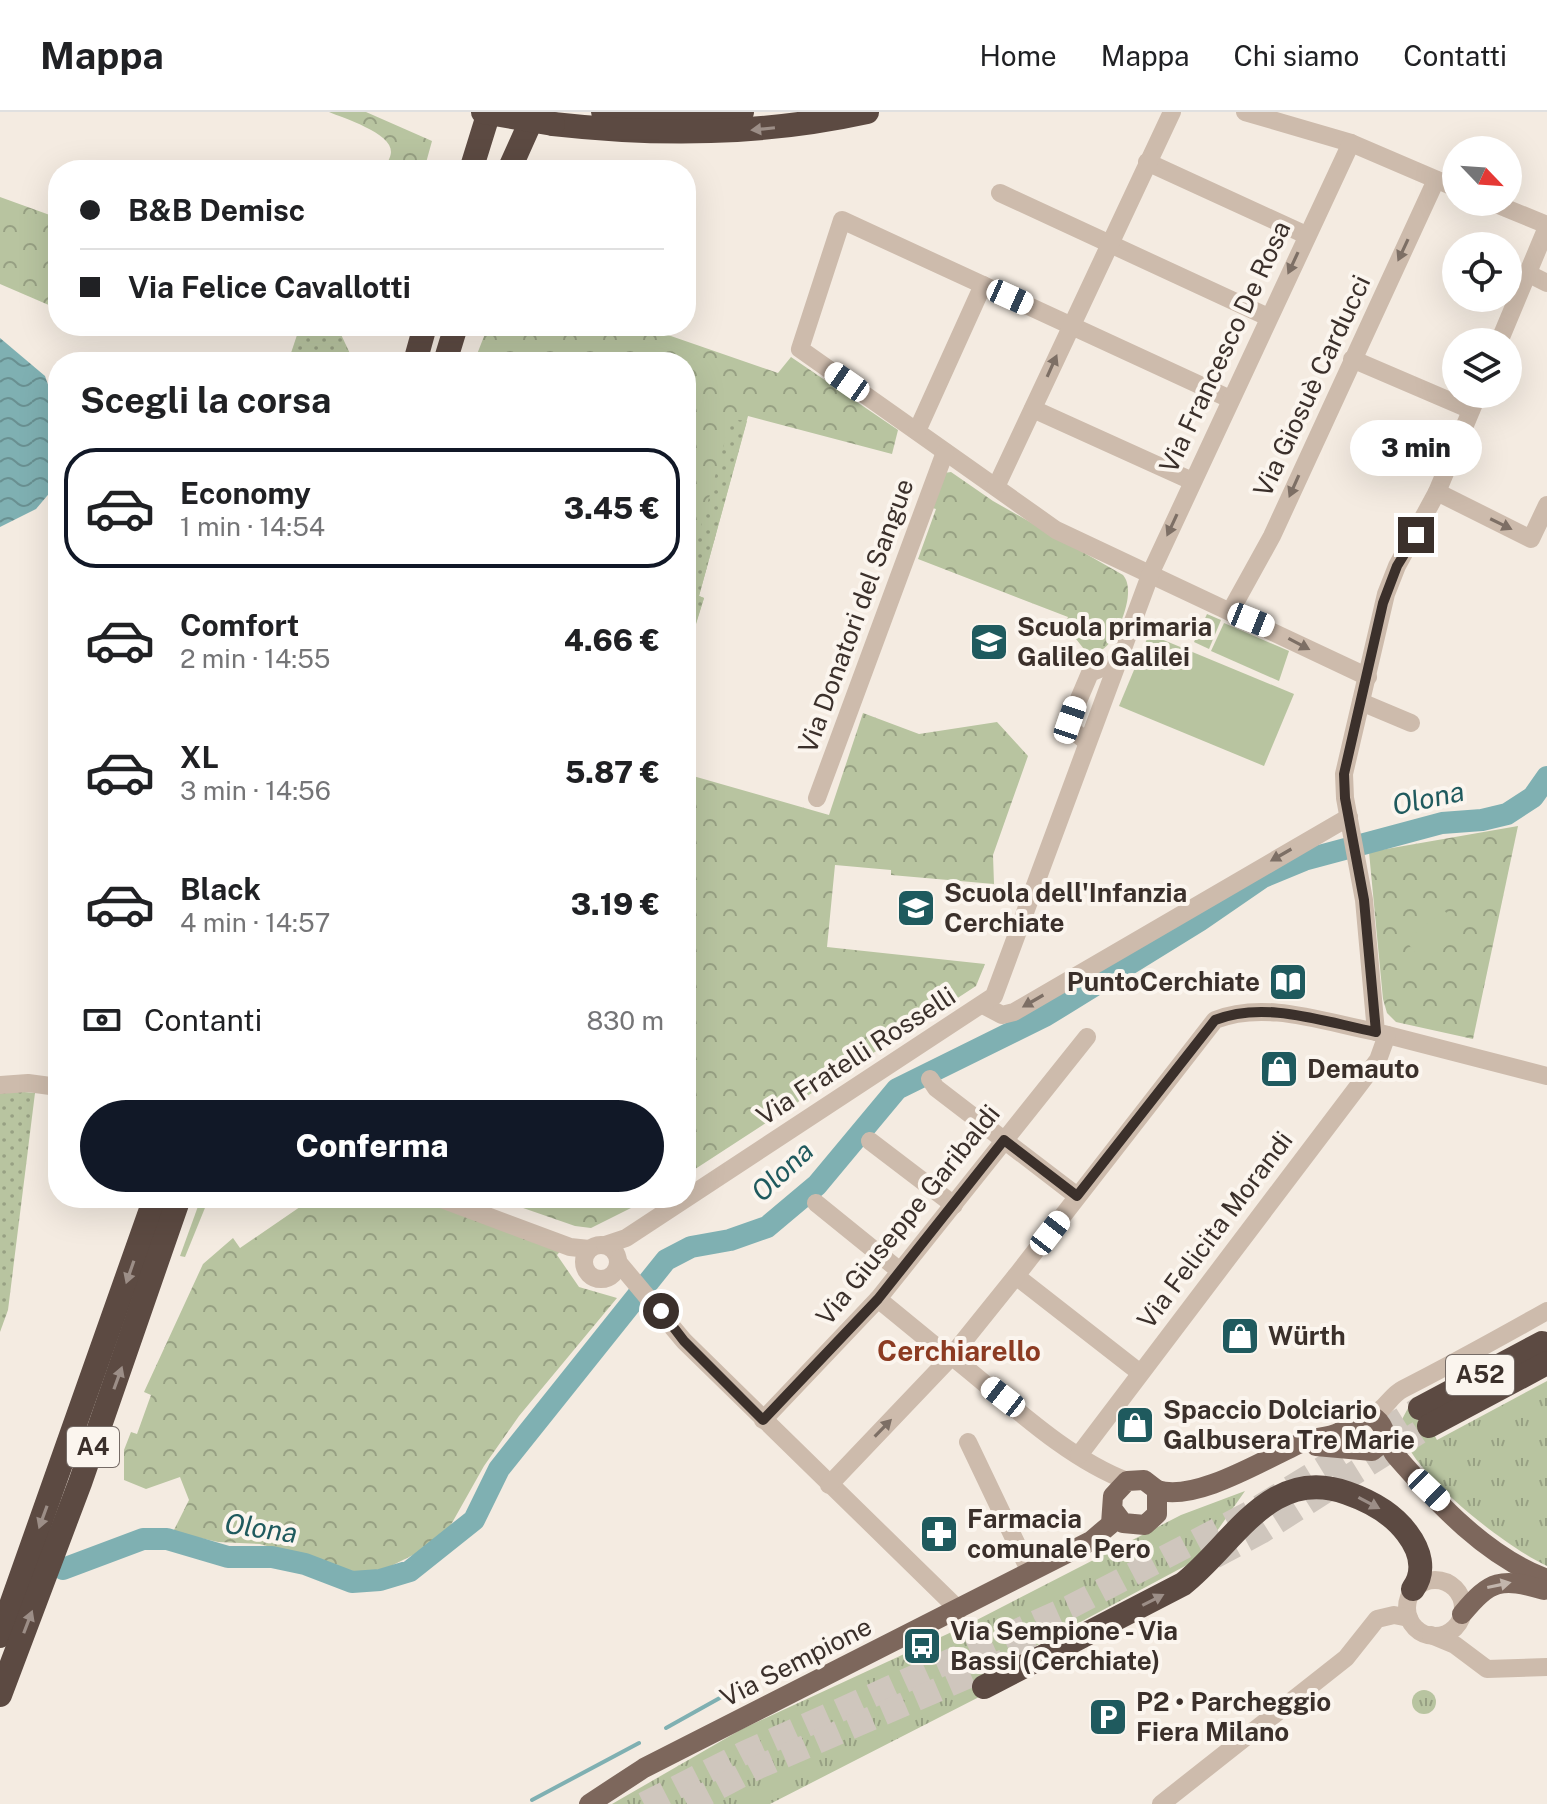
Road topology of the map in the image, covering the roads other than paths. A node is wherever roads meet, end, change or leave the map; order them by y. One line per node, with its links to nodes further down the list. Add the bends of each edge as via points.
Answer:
1 (475, 112): 12 (highway)
2 (483, 112): 10 (highway, bridge)
3 (489, 112): 13 (highway)
4 (518, 112): 14 (highway)
5 (603, 112): 6 (highway)
6 (742, 112)
7 (867, 112): 10 (highway, one-way to 10, via 714,133 633,133)
8 (1172, 112): 16 (street)
9 (1245, 112): 11 (street)
10 (544, 118): 15 (highway)
11 (1351, 143): 17 (street); 22 (street, Via Francesco De Rosa)
12 (465, 160)
13 (474, 160)
14 (505, 160)
15 (516, 160)
16 (1147, 162): 22 (street); 23 (street)
17 (1436, 180): 18 (street); 30 (street, Via Giosuè Carducci, one-way to 30)
18 (1442, 182)
19 (1000, 193): 23 (street)
20 (1522, 215): 21 (street)
21 (1547, 226): 24 (street)
22 (1306, 235): 27 (street, Via Francesco De Rosa, one-way to 27)
23 (1108, 243): 27 (street); 28 (street)
24 (1527, 273): 25 (street); 29 (street)
25 (1547, 283)
26 (983, 285): 28 (street); 35 (street); 35 (street, via 842,220 800,349)
27 (1268, 317): 32 (street, Via Francesco De Rosa)
28 (1071, 324): 32 (street); 34 (street, one-way to 28)
29 (1505, 328)
30 (1352, 359): 31 (street); 42 (street, Via Giosuè Carducci, one-way to 42, via 1272,536)
31 (1442, 390)
32 (1230, 399): 37 (street, Via Francesco De Rosa)
33 (1472, 408): 39 (street)
34 (1033, 409): 37 (street); 38 (street)
35 (917, 431): 36 (street)
36 (945, 452): 38 (street); 46 (street, Via Donatori del Sangue)
37 (1192, 481): 41 (street, Via Francesco De Rosa, one-way to 41)
38 (996, 487): 41 (street, via 1056,530)
39 (1437, 492): 40 (street, one-way to 40, via 1531,539); 43 (street, via 1383,603)
40 (1547, 505)
41 (1150, 575): 42 (street); 48 (street, Via Francesco De Rosa, via 1116,662 1090,673 1078,699 1070,728 1087,742 997,989)
42 (1230, 612): 43 (street, one-way to 43)
43 (1368, 677): 44 (street)
44 (1361, 702): 45 (street); 47 (street, via 1344,774)
45 (1411, 723)
46 (817, 798)
47 (1349, 817): 48 (street, Via Fratelli Rosselli, one-way to 48, via 1014,1012 1002,1015); 49 (street)
48 (983, 1005): 57 (street, Via Fratelli Rosselli)
49 (1381, 1033): 51 (street); 59 (street, via 1262,1011 1238,1011 1215,1020); 72 (street, Via Felicita Morandi, via 1378,1060)
50 (1087, 1037): 55 (street, Via Giuseppe Garibaldi)
51 (1547, 1076)
52 (930, 1079): 55 (street)
53 (0, 1085): 54 (street)
54 (48, 1086)
55 (1004, 1140): 59 (street); 60 (street, Via Giuseppe Garibaldi)
56 (870, 1141): 60 (street)
57 (696, 1192)
58 (816, 1203): 66 (street)
59 (1072, 1204): 67 (street)
60 (954, 1205): 66 (street, Via Giuseppe Garibaldi)
61 (151, 1208): 93 (highway, A4, one-way to 93)
62 (176, 1208): 98 (highway, A4, one-way to 62)
63 (466, 1208): 65 (street)
64 (672, 1208): 65 (street, Via Fratelli Rosselli)
65 (599, 1257): 74 (street, via 633,1283)
66 (900, 1271): 68 (street, Via Giuseppe Garibaldi)
67 (1016, 1276): 71 (street); 72 (street)
68 (878, 1299): 71 (street); 74 (street, Via Giuseppe Garibaldi)
69 (1547, 1311): 75 (street, via 1427,1379)
70 (1544, 1353): 73 (highway, A52)
71 (951, 1357): 78 (street); 79 (street, one-way to 71)
72 (1139, 1372): 78 (street, Via Felicita Morandi)
73 (1424, 1417)
74 (763, 1420): 79 (street)
75 (1372, 1424): 77 (main road, via 1381,1444); 77 (main road, via 1348,1438); 80 (main road, via 1302,1442 1272,1460 1177,1494); 81 (main road)
76 (968, 1442): 85 (street)
77 (1363, 1451): 81 (main road, via 1386,1459); 83 (main road, via 1314,1447 1274,1469)
78 (1079, 1455): 82 (street)
79 (829, 1485): 89 (street)
80 (1157, 1490): 82 (main road, via 1144,1480); 83 (main road)
81 (1429, 1490): 86 (main road, via 1498,1554)
82 (1119, 1495): 84 (main road); 85 (main road, Via Sempione, via 1107,1529)
83 (1157, 1514): 84 (main road, via 1145,1525)
84 (1130, 1526): 85 (main road, Via Sempione, via 1071,1565 1050,1573)
85 (1030, 1572): 89 (main road, Via Sempione)
86 (1547, 1579)
87 (1413, 1589): 90 (street, via 1432,1580 1450,1584 1461,1597); 91 (street, via 1407,1603); 94 (street, via 1375,1610); 97 (highway, one-way to 87, via 1183,1584 1258,1509 1297,1489 1342,1491 1398,1522 1420,1561 1420,1578)
88 (1547, 1592): 90 (main road, one-way to 88, via 1495,1583 1521,1583)
89 (959, 1610): 99 (main road, Via Sempione, via 644,1768)
90 (1462, 1614): 92 (street, via 1451,1630); 96 (street, via 1471,1650 1484,1661)
91 (1409, 1618): 92 (street, via 1417,1630); 94 (street, via 1377,1619)
92 (1431, 1635): 96 (street, via 1455,1645 1482,1668)
93 (0, 1636)
94 (1360, 1641): 100 (street, via 1346,1658)
95 (1547, 1667): 96 (street)
96 (1509, 1668)
97 (984, 1687)
98 (0, 1695)
99 (589, 1804)
100 (1161, 1804)

